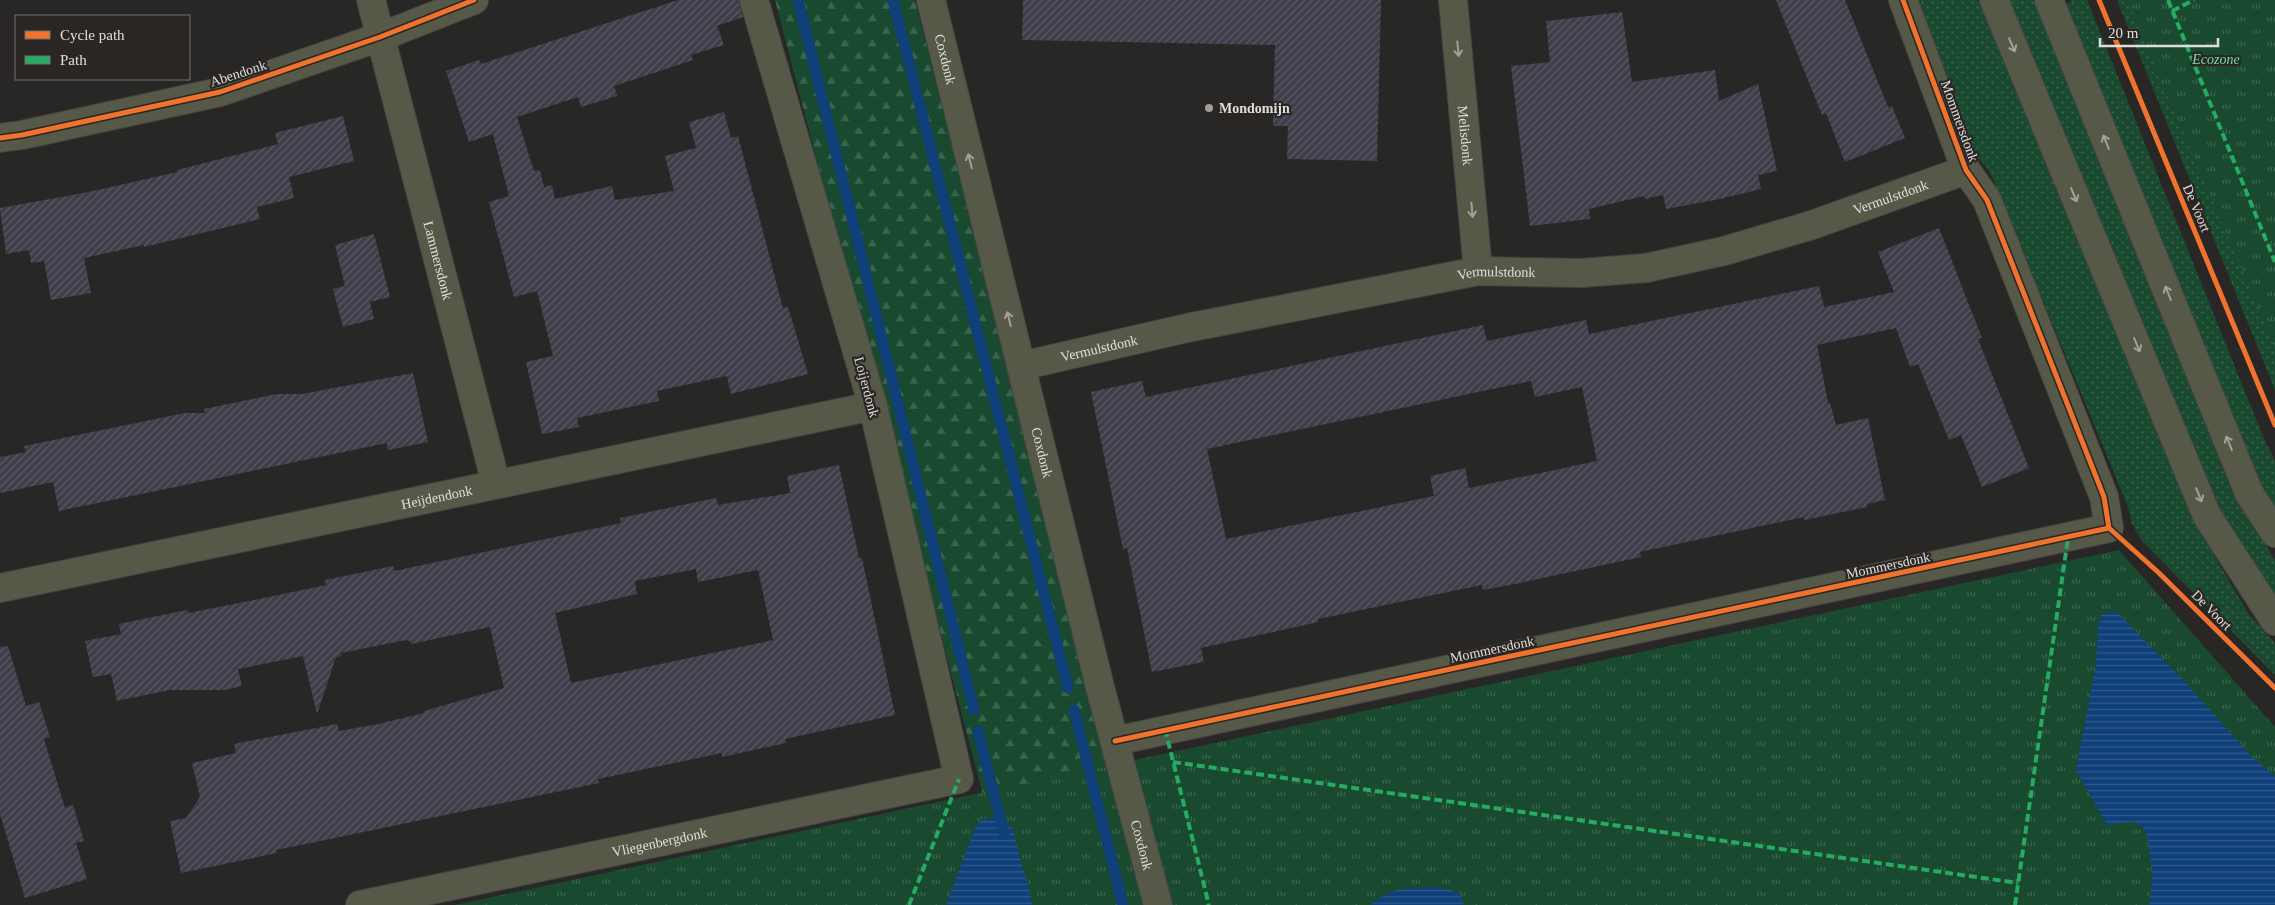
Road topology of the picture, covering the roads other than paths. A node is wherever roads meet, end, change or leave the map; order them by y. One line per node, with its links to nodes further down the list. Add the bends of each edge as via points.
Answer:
1 (371, 0): 9 (street, Lammersdonk)
2 (474, 0): 9 (street, Abendonk)
3 (754, 0): 14 (street, Loijerdonk)
4 (931, 0): 13 (street, Coxdonk, one-way to 4)
5 (1453, 0): 12 (street, Melisdonk, one-way to 12)
6 (1903, 0): 11 (street, Mommersdonk)
7 (1994, 0): 18 (street, one-way to 18, via 2207,516)
8 (2048, 0): 16 (street, one-way to 8, via 2249,493)
9 (380, 37): 10 (street, Abendonk, via 220,92); 15 (street, Lammersdonk)
10 (0, 138)
11 (1966, 170): 12 (street, Vermulstdonk, via 1812,225 1724,251 1656,266 1581,273); 19 (street, Mommersdonk, via 1990,209 2104,497 2109,528)
12 (1478, 271): 13 (street, Vermulstdonk, via 1187,328)
13 (1021, 366): 19 (street, Coxdonk)
14 (873, 406): 15 (street, Heijdendonk); 20 (street, Loijerdonk)
15 (496, 484): 17 (street, Heijdendonk)
16 (2275, 533)
17 (0, 588)
18 (2275, 622)
19 (1115, 741): 22 (street, Coxdonk)
20 (958, 779): 21 (street, Vliegenbergdonk)
21 (360, 905)
22 (1158, 905)

